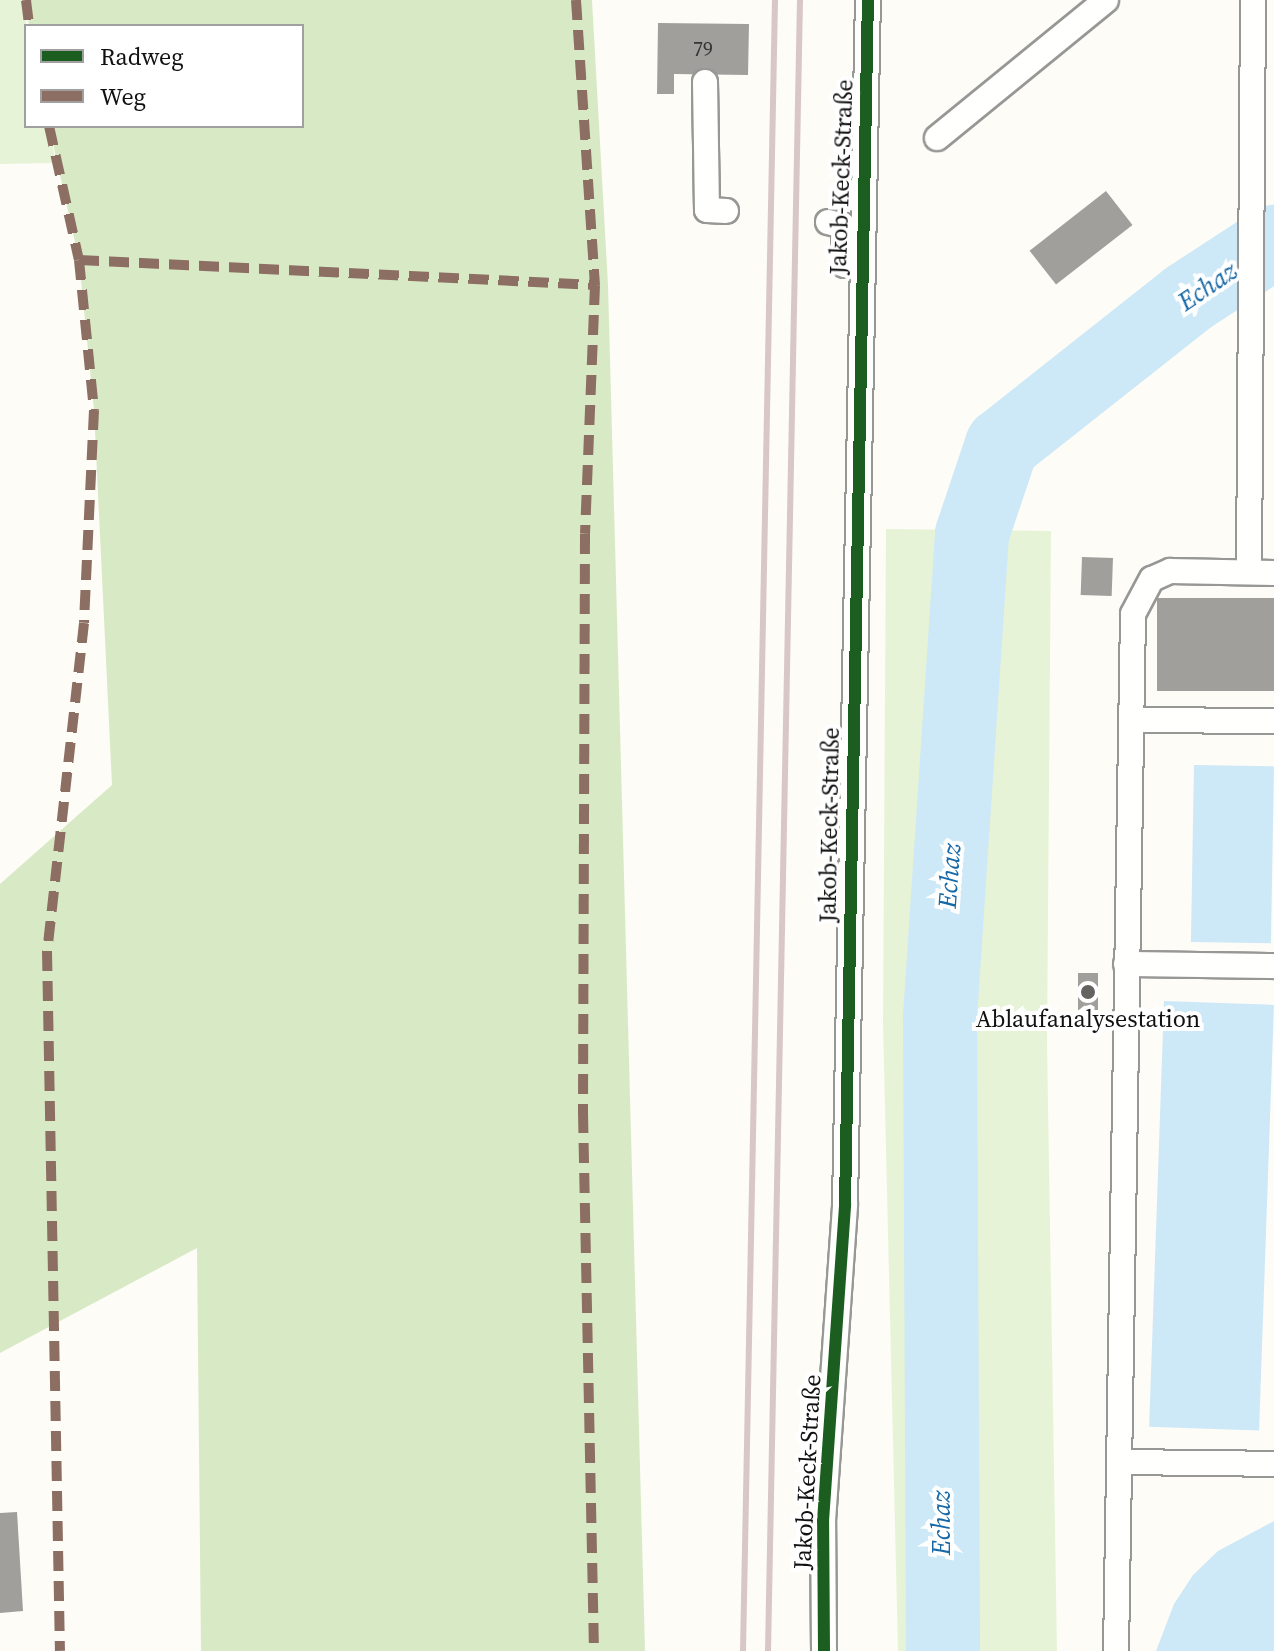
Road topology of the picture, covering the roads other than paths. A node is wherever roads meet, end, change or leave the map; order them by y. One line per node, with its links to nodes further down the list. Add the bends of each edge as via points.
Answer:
1 (868, 0): 8 (lane, Jakob-Keck-Straße)
2 (1106, 0): 5 (lane)
3 (1253, 0): 9 (lane)
4 (705, 82): 6 (lane, via 707,210)
5 (937, 138)
6 (726, 211)
7 (828, 222): 8 (lane, via 844,226 846,273)
8 (860, 285): 17 (lane, Jakob-Keck-Straße, via 845,1204 823,1521)
9 (1249, 572): 10 (lane); 11 (lane, via 1170,571 1152,579 1139,594 1133,614)
10 (1274, 573)
11 (1131, 720): 12 (lane); 13 (lane)
12 (1274, 721)
13 (1126, 964): 14 (lane); 15 (lane)
14 (1274, 966)
15 (1121, 1462): 16 (lane); 18 (lane)
16 (1274, 1464)
17 (824, 1651)
18 (1116, 1651)

